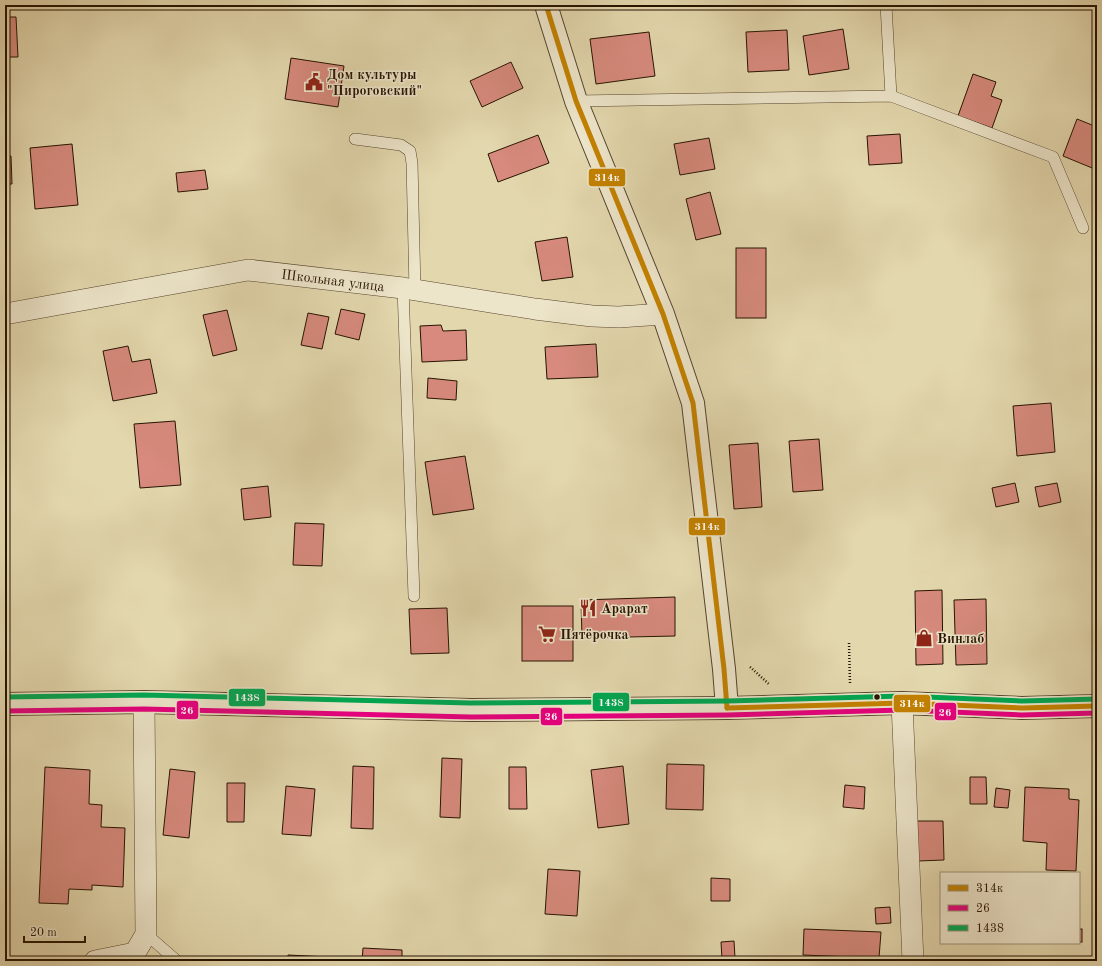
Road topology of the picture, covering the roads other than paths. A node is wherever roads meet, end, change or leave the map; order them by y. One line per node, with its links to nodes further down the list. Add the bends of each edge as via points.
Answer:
1 (546, 5): 4 (street)
2 (886, 5): 3 (lane)
3 (891, 96): 4 (lane); 6 (lane, via 1053,157)
4 (576, 101): 9 (street)
5 (355, 139): 7 (lane, via 401,145 410,151 412,163)
6 (1083, 228)
7 (409, 289): 8 (street, Школьная улица, via 248,270); 9 (street, Школьная улица, via 592,316); 10 (lane)
8 (5, 314)
9 (663, 314): 15 (street, via 693,403)
10 (414, 596)
11 (144, 702): 13 (street); 15 (street, via 471,710); 16 (street)
12 (902, 703): 14 (street, via 1022,708); 15 (street); 19 (street)
13 (5, 704)
14 (1097, 706)
15 (727, 708)
16 (146, 934): 17 (street, via 135,953); 18 (lane)
17 (95, 961)
18 (177, 961)
19 (913, 961)

